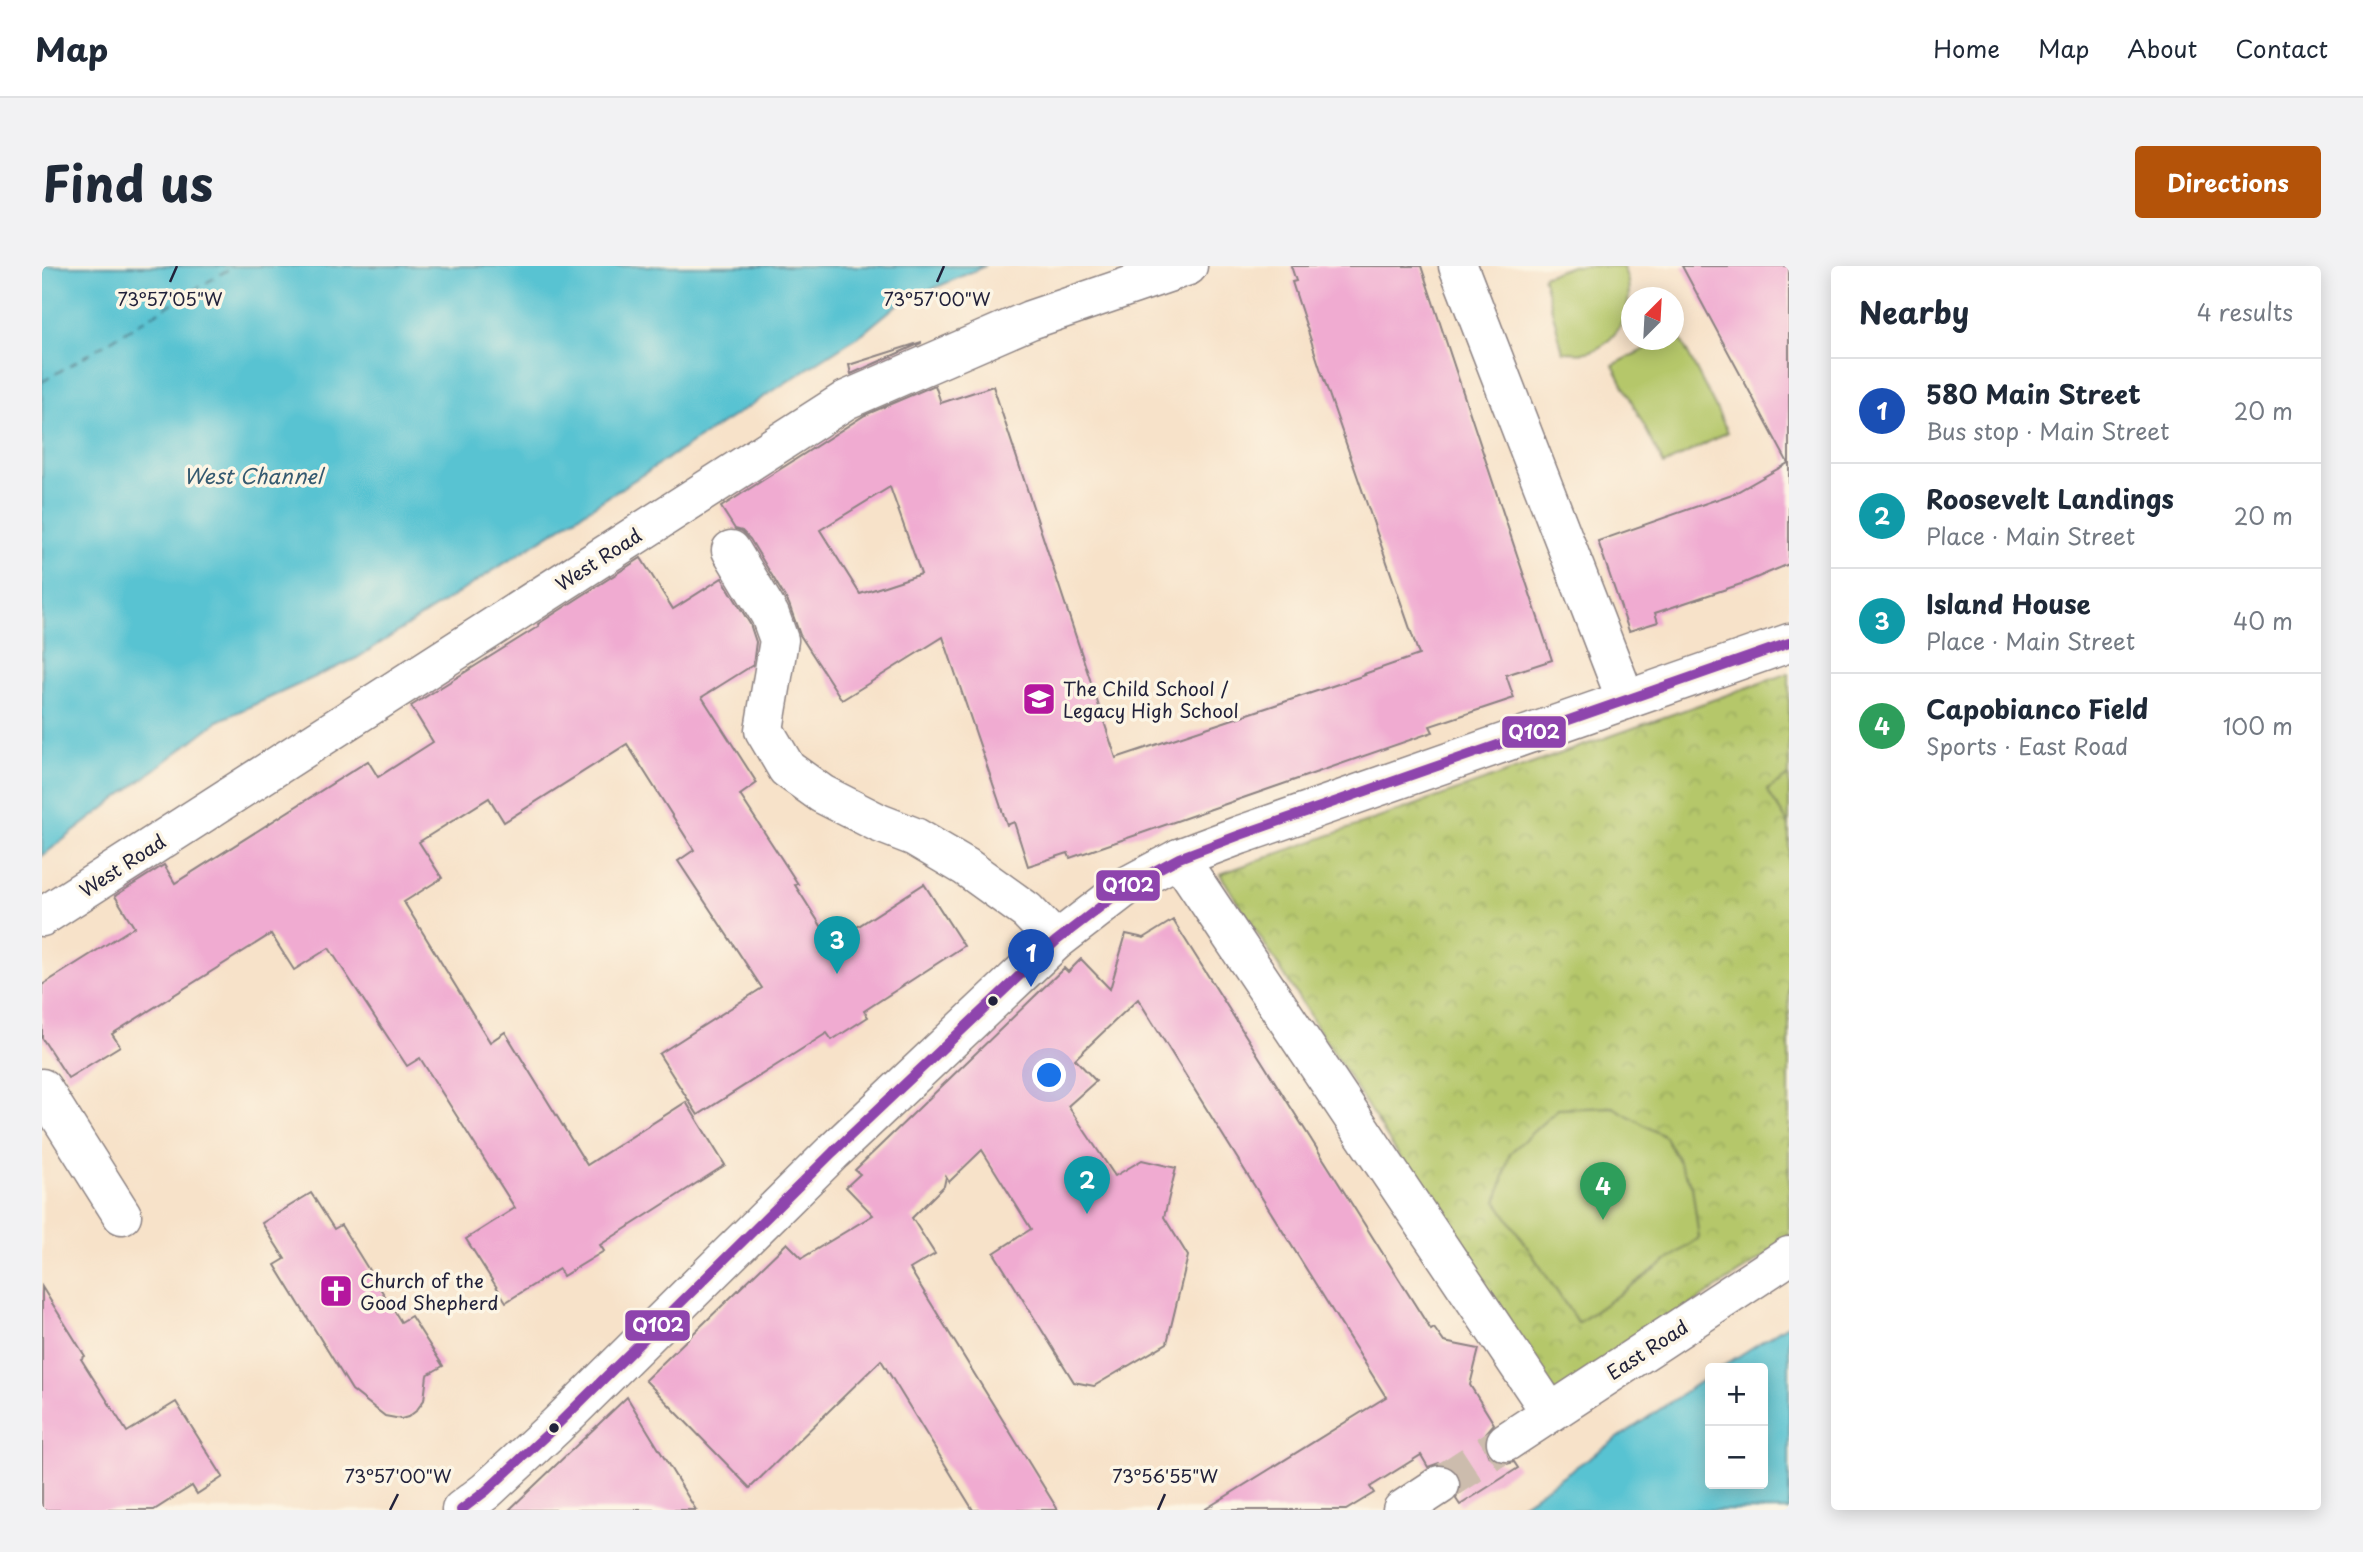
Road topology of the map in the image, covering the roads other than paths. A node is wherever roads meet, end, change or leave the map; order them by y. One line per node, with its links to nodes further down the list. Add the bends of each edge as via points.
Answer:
1 (1188, 266): 7 (street, West Road, via 1030,320 846,400)
2 (1458, 266): 5 (street)
3 (731, 550): 8 (street, via 770,615 779,640 764,730 787,769 822,794 915,837 966,867 1027,911)
4 (1789, 643): 5 (street)
5 (1626, 700): 6 (street)
6 (1179, 858): 8 (street, via 1130,884); 12 (street)
7 (42, 917)
8 (1056, 941): 15 (street, via 847,1138 556,1426)
9 (42, 1088): 10 (street)
10 (122, 1215)
11 (1789, 1256): 12 (street, East Road)
12 (1550, 1412): 13 (street, East Road)
13 (1506, 1442)
14 (1440, 1485): 16 (street)
15 (461, 1510)
16 (1402, 1510)

